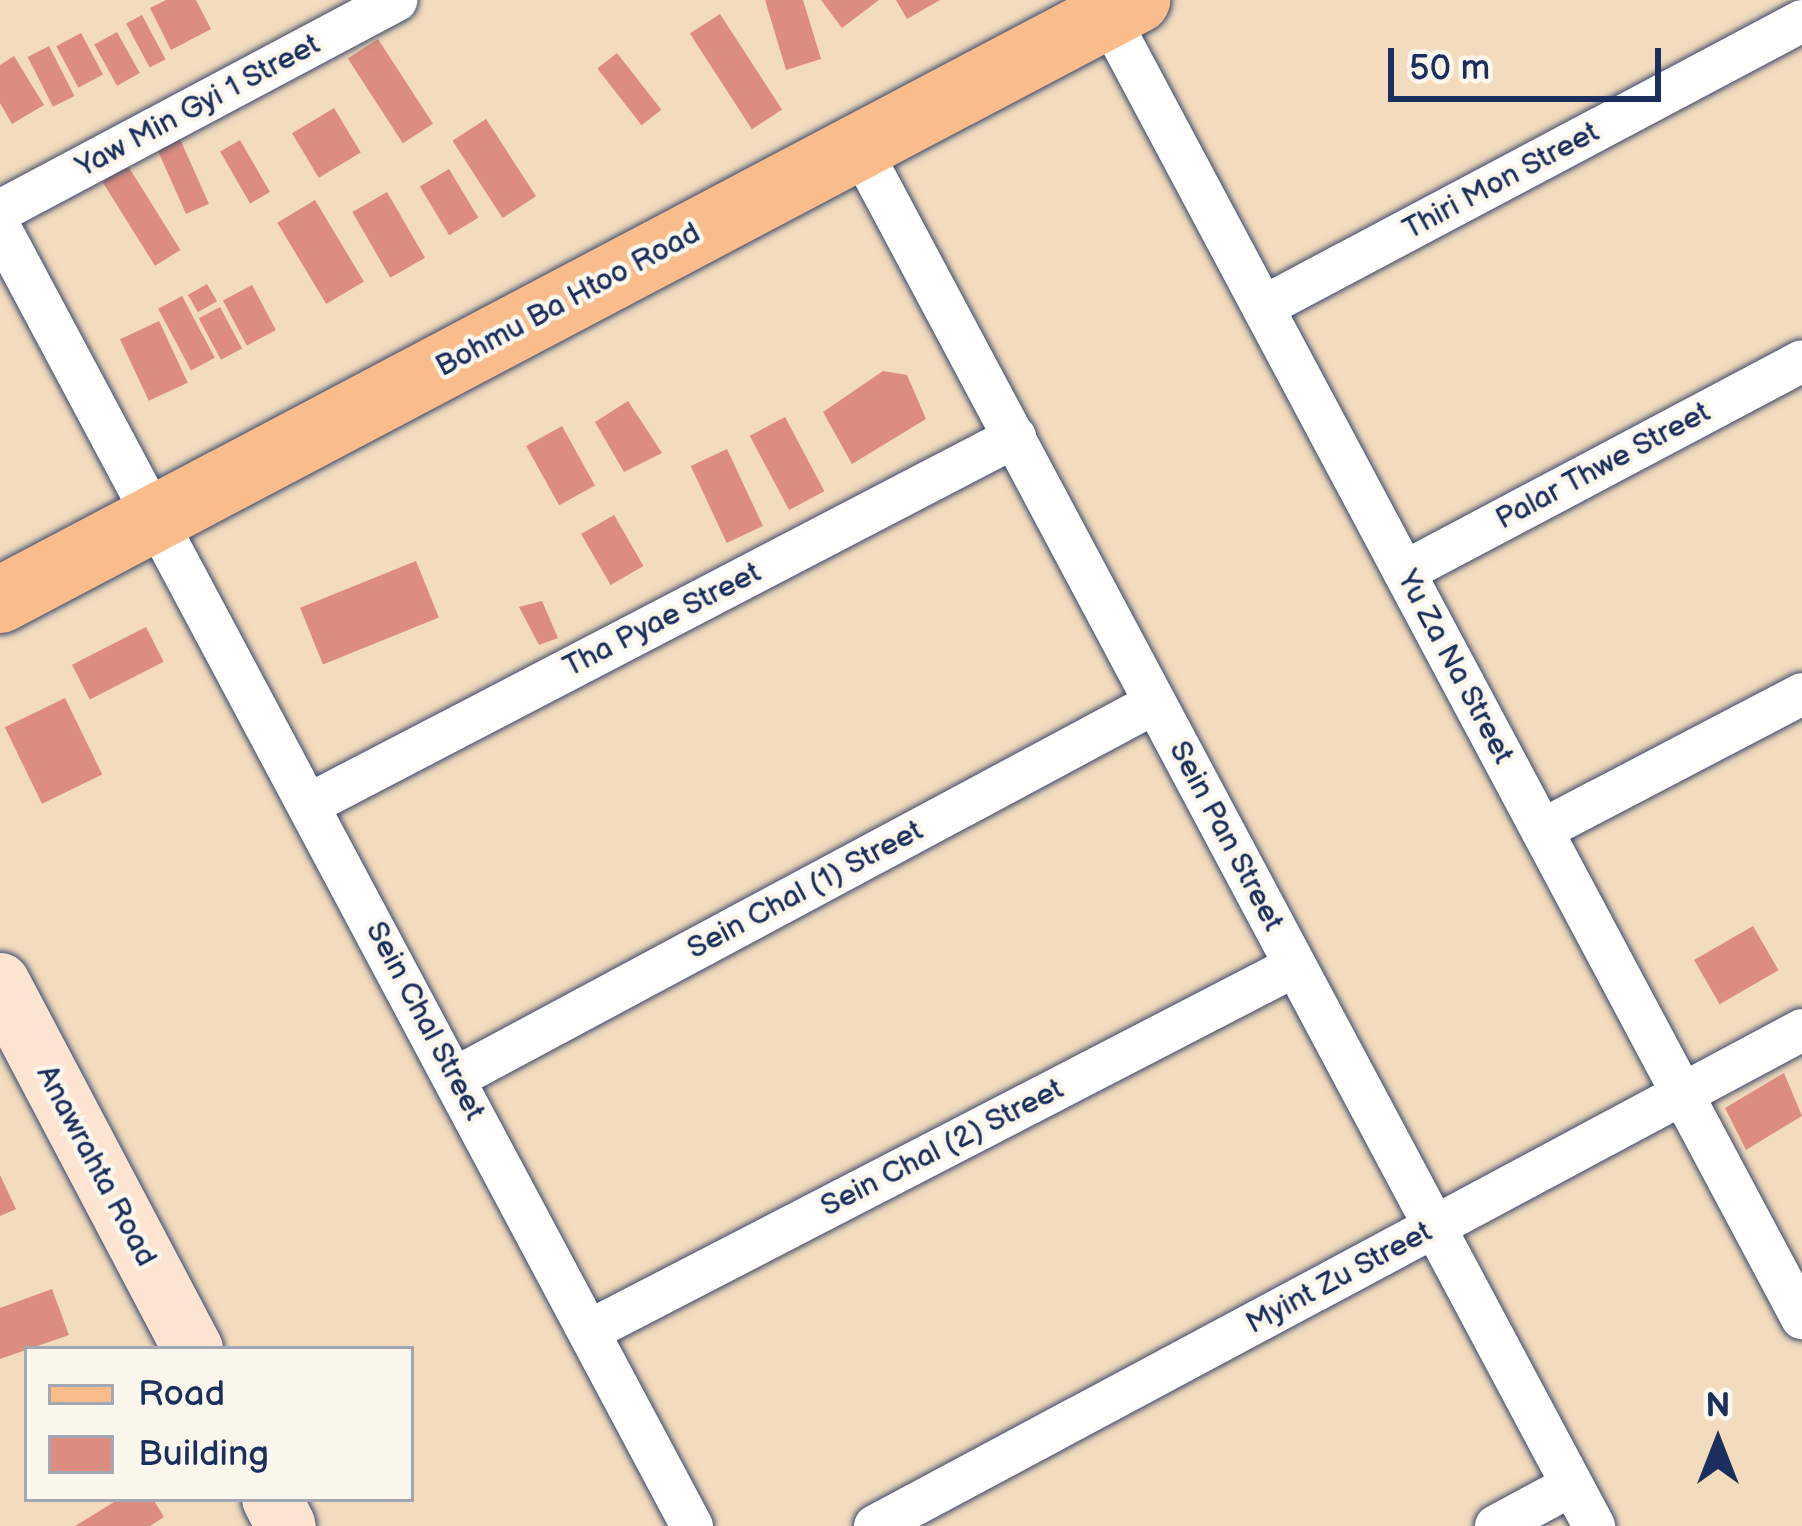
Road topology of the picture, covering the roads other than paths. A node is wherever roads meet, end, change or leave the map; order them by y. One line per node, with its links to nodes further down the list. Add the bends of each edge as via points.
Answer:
1 (396, 0): 5 (street, Yaw Min Gyi 1 Street)
2 (1115, 5): 4 (main road, Bohmu Ba Htoo Road); 7 (street, Yu Za Na Street)
3 (1802, 21): 7 (street, Thiri Mon Street)
4 (859, 147): 9 (street, Sein Pan Street); 10 (main road, Bohmu Ba Htoo Road)
5 (0, 212)
6 (0, 228): 10 (street, Sein Chal Street)
7 (1263, 307): 11 (street, Yu Za Na Street)
8 (1802, 361): 11 (street, Palar Thwe Street)
9 (1015, 437): 14 (street, Sein Pan Street); 15 (street, Tha Pyae Street)
10 (157, 516): 12 (main road, Bohmu Ba Htoo Road); 15 (street, Sein Chal Street)
11 (1404, 572): 16 (street, Yu Za Na Street)
12 (0, 600)
13 (1802, 694): 16 (street)
14 (1155, 703): 17 (street, Sein Pan Street); 20 (street, Sein Chal (1) Street)
15 (310, 804): 20 (street, Sein Chal Street)
16 (1542, 830): 21 (street, Yu Za Na Street)
17 (1295, 966): 22 (street, Sein Pan Street); 24 (street, Sein Chal (2) Street)
18 (0, 983): 25 (main road, Anawrahta Road)
19 (1802, 1030): 21 (street, Myint Zu Street)
20 (455, 1078): 24 (street, Sein Chal Street)
21 (1683, 1094): 22 (street, Myint Zu Street); 23 (street, Yu Za Na Street)
22 (1434, 1227): 26 (street, Sein Pan Street); 28 (street, Myint Zu Street)
23 (1802, 1318)
24 (589, 1331): 27 (street, Sein Chal Street)
25 (191, 1346)
26 (1572, 1485): 29 (street); 30 (street, Sein Pan Street)
27 (692, 1526)
28 (875, 1526)
29 (1496, 1526)
30 (1594, 1526)

